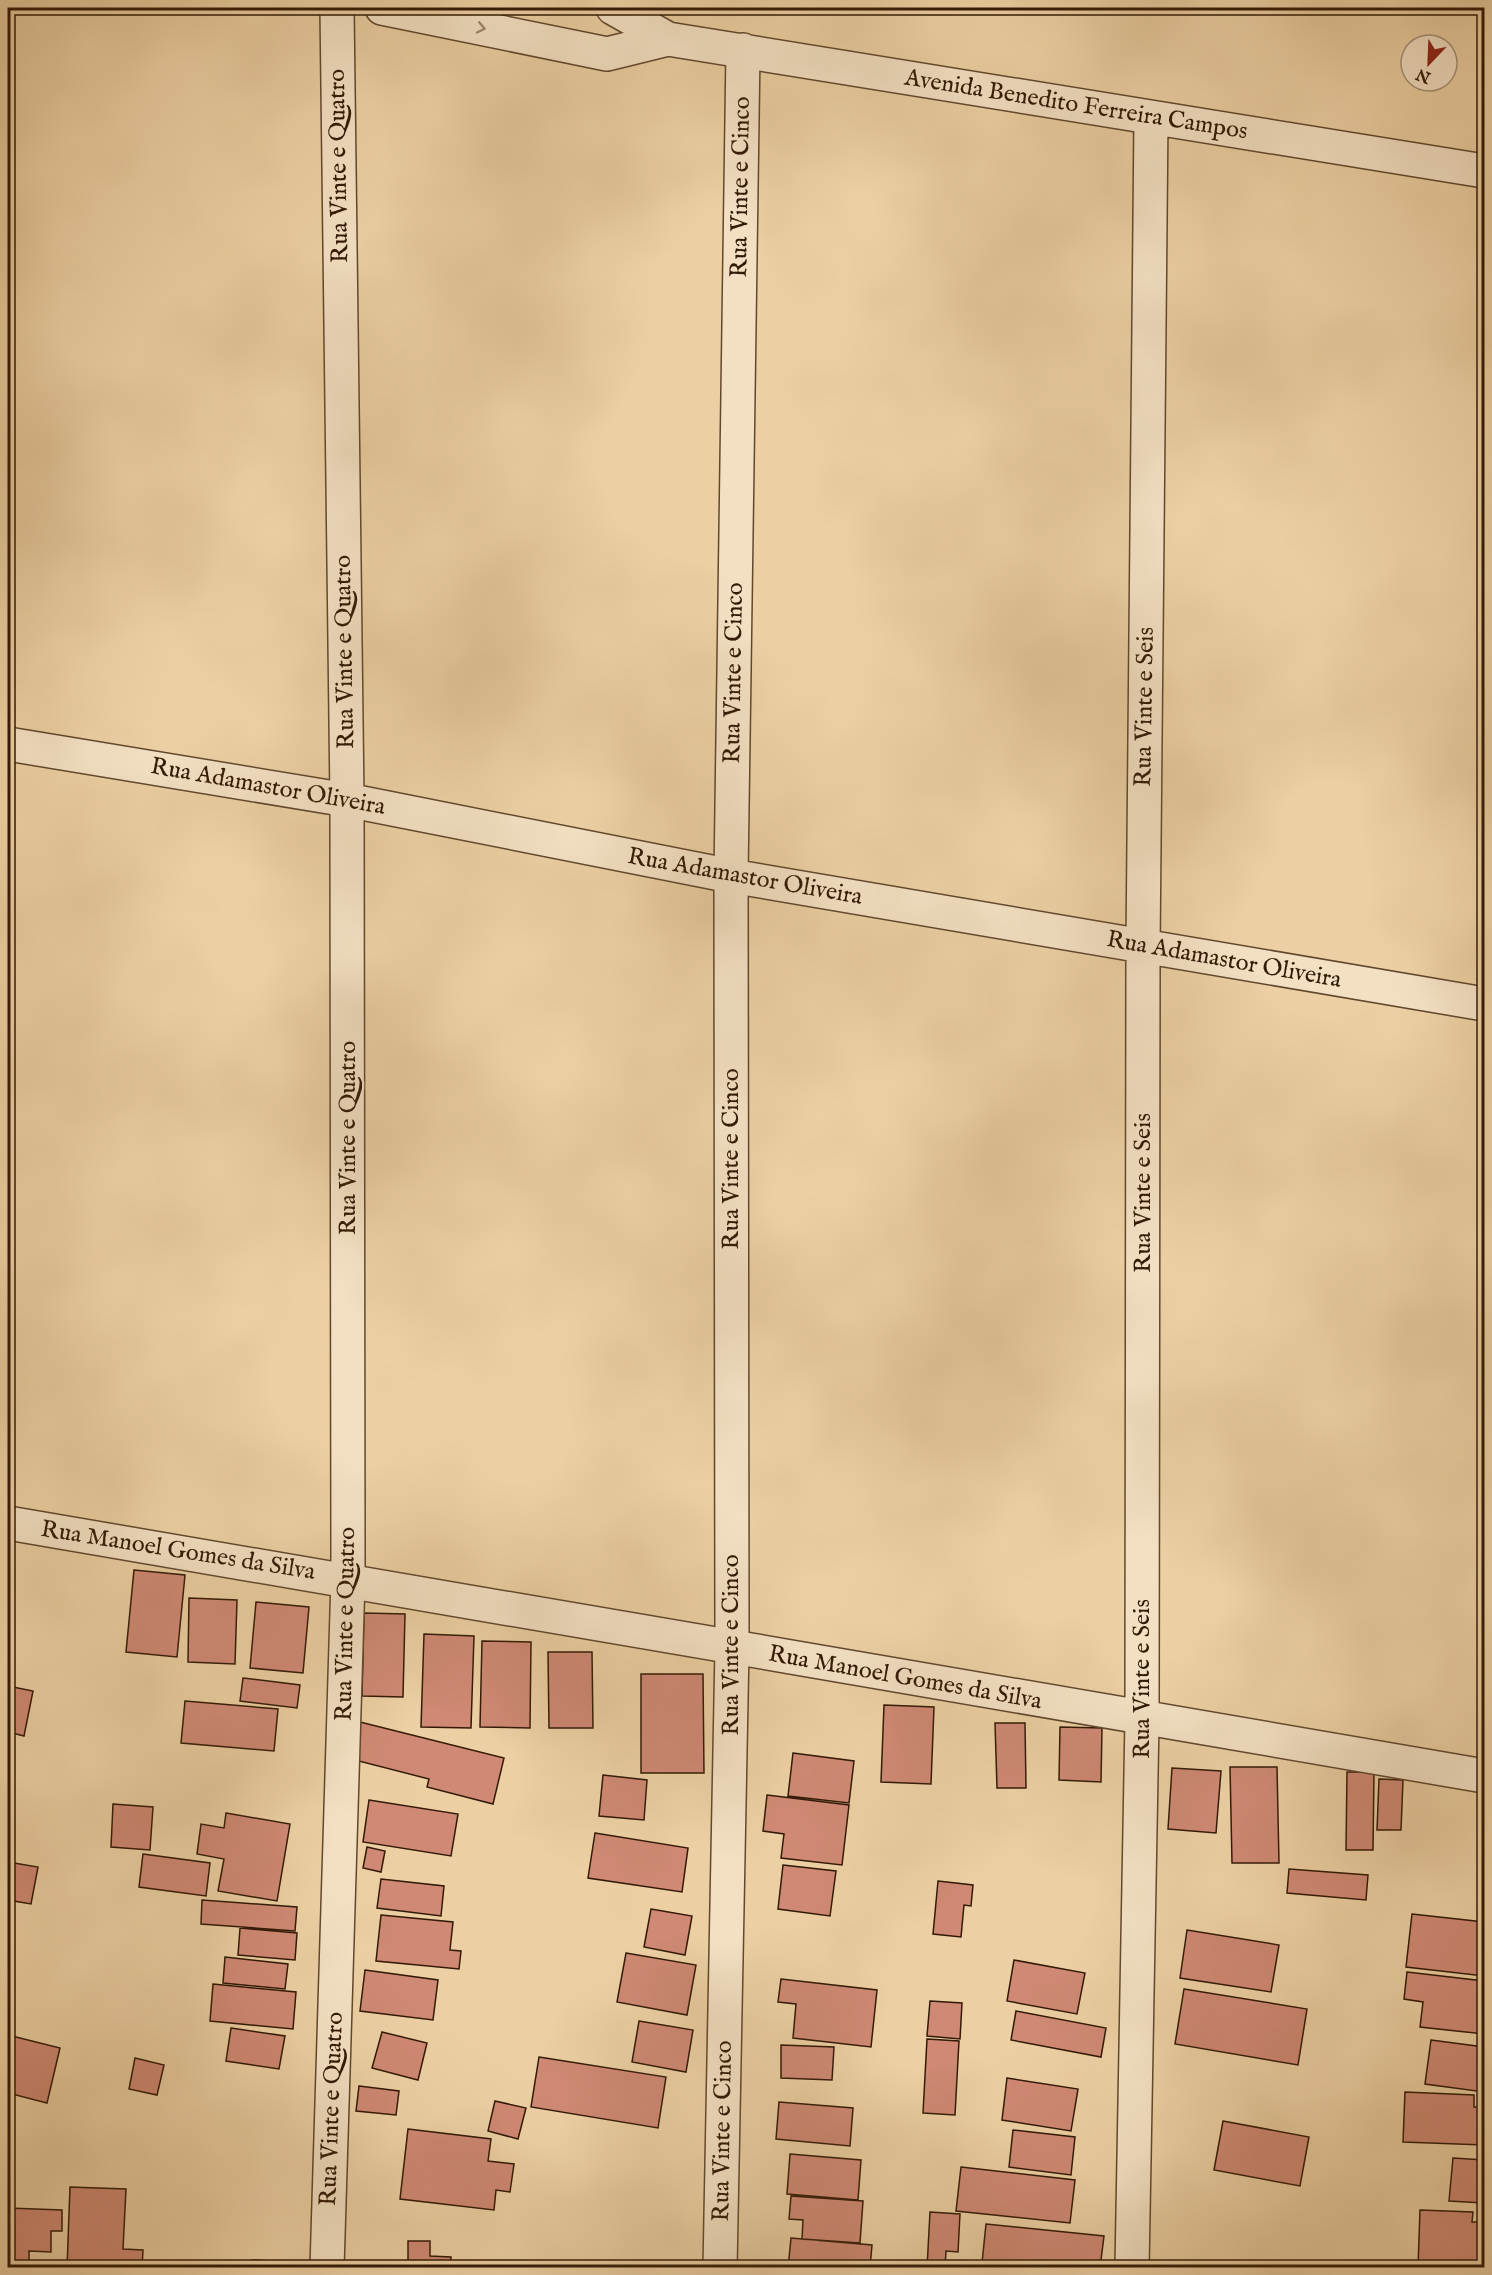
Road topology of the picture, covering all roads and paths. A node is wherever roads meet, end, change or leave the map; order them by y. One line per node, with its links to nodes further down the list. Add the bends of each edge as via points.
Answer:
1 (337, 8): 9 (street, Rua Vinte e Quatro)
2 (382, 8): 4 (street, Avenida Benedito Ferreira Campos, one-way to 4, via 607,54)
3 (613, 8): 4 (street, Avenida Benedito Ferreira Campos)
4 (668, 39): 5 (street, Avenida Benedito Ferreira Campos)
5 (743, 50): 6 (street, Avenida Benedito Ferreira Campos); 10 (street, Rua Vinte e Cinco)
6 (1151, 118): 7 (street, Avenida Benedito Ferreira Campos); 11 (street, Rua Vinte e Seis)
7 (1485, 171)
8 (8, 744): 9 (street, Rua Adamastor Oliveira)
9 (347, 800): 10 (street, Rua Adamastor Oliveira); 14 (street, Rua Vinte e Quatro)
10 (731, 876): 11 (street, Rua Adamastor Oliveira); 15 (street, Rua Vinte e Cinco)
11 (1143, 946): 12 (street, Rua Adamastor Oliveira); 16 (street, Rua Vinte e Seis)
12 (1485, 1004)
13 (8, 1523): 14 (street, Rua Manoel Gomes da Silva)
14 (348, 1579): 15 (street, Rua Manoel Gomes da Silva); 18 (street, Rua Vinte e Quatro)
15 (732, 1648): 16 (street, Rua Manoel Gomes da Silva); 19 (street, Rua Vinte e Cinco)
16 (1142, 1719): 17 (street, Rua Manoel Gomes da Silva); 20 (street, Rua Vinte e Seis)
17 (1485, 1776)
18 (327, 2268)
19 (720, 2268)
20 (1132, 2268)

